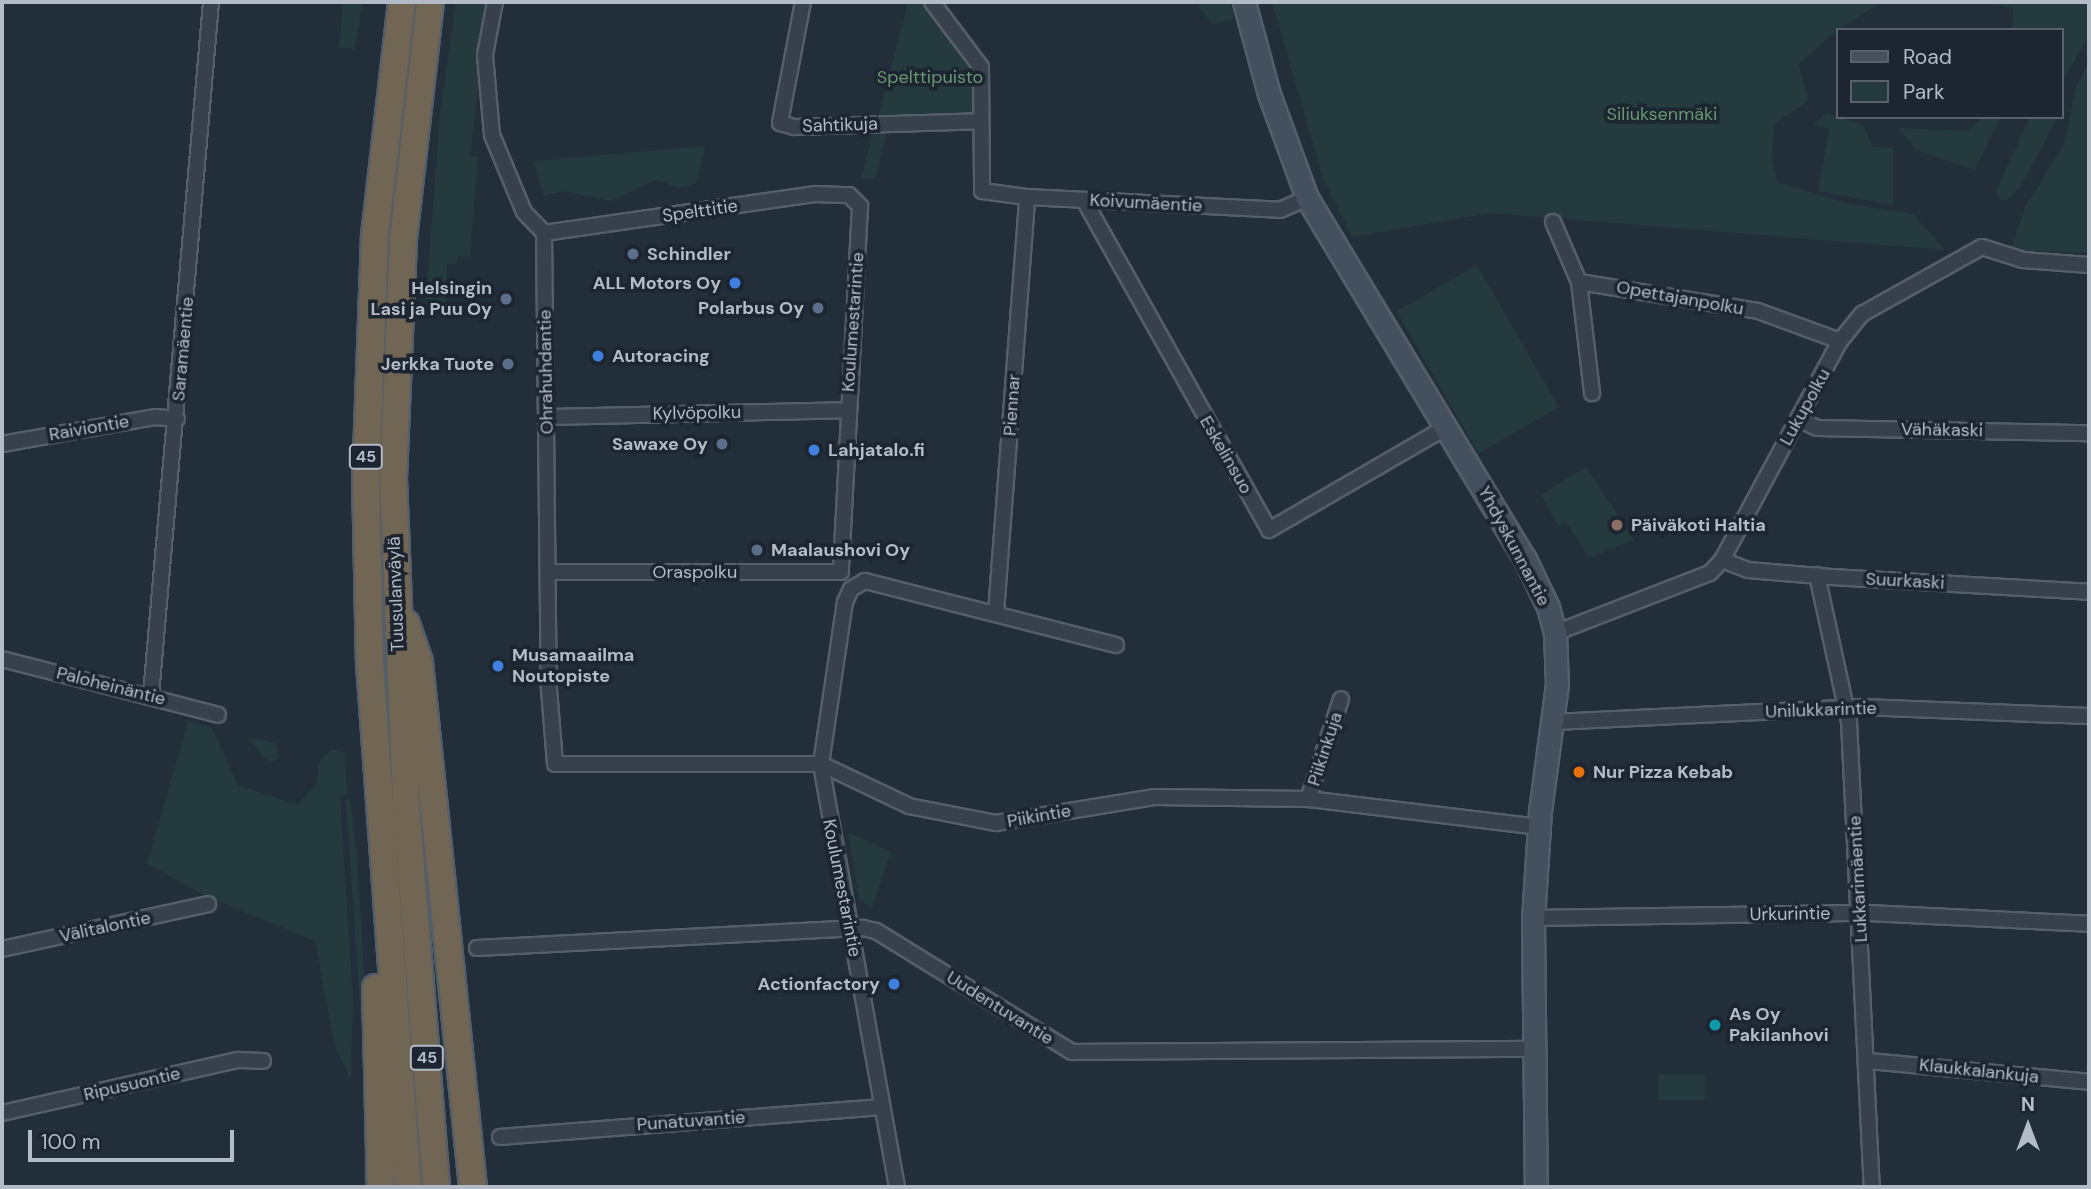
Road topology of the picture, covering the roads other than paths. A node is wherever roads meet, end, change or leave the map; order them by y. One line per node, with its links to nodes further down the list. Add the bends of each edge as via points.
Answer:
1 (211, 2): 21 (street, Saramäentie)
2 (402, 2): 48 (highway, Tuusulanväylä / 45, via 375,237 366,477 370,664)
3 (430, 2): 30 (highway, Tuusulanväylä / 45, via 415,111 396,359)
4 (495, 2): 14 (street, via 485,55 492,135 523,212)
5 (803, 2): 8 (street, Sahtikuja, via 780,123 794,127)
6 (932, 2): 8 (street, via 981,67)
7 (1244, 2): 11 (main road, Yhdyskunnantie, via 1269,94)
8 (981, 121): 9 (street, Koivumäentie, via 982,191)
9 (1027, 197): 12 (street, Koivumäentie); 32 (street, Piennar)
10 (856, 198): 14 (street, Spelttitie, via 814,194); 19 (street, Koulumestarintie, via 860,206)
11 (1307, 198): 12 (street, Koivumäentie, via 1280,210); 23 (main road, Yhdyskunnantie)
12 (1084, 200): 23 (street, Eskelinsuo, via 1269,530)
13 (1553, 222): 16 (street)
14 (544, 233): 20 (street, Ohrahuhdantie)
15 (2089, 265): 17 (street, Lukupolku, via 2023,260 1982,247 1868,310)
16 (1579, 282): 17 (street, Opettajanpolku, via 1758,311); 18 (street)
17 (1840, 341): 22 (street, Lukupolku)
18 (1592, 393)
19 (848, 410): 20 (street, Kylvöpolku); 28 (street, Koulumestarintie, via 846,551)
20 (546, 416): 27 (street, Ohrahuhdantie)
21 (177, 419): 25 (street, Raiviontie, via 155,417); 36 (street, Saramäentie)
22 (1798, 419): 24 (street, Vähäkaski, via 1817,428); 26 (street, Lukupolku)
23 (1447, 427): 33 (main road, Yhdyskunnantie, via 1536,579)
24 (2089, 433)
25 (2, 444)
26 (1722, 560): 29 (street, Suurkaski, via 1748,570); 33 (street, Lukupolku, via 1710,573)
27 (548, 572): 28 (street, Oraspolku); 42 (street, Ohrahuhdantie)
28 (841, 572)
29 (1817, 575): 31 (street, Suurkaski); 38 (street, Lukkarimäentie)
30 (396, 589): 63 (highway, Tuusulanväylä / 45, via 406,805); 64 (highway, via 419,662)
31 (2089, 592)
32 (996, 613): 34 (street); 43 (street, Koulumestarintie, via 865,581 851,589 828,699)
33 (1555, 633): 41 (main road, Yhdyskunnantie)
34 (1115, 645)
35 (2, 659): 36 (street, Paloheinäntie)
36 (151, 695): 39 (street, Paloheinäntie)
37 (1341, 699): 44 (street, Piikinkuja)
38 (1846, 708): 40 (street, Unilukkarintie); 41 (street, Unilukkarintie); 47 (street, Lukkarimäentie)
39 (218, 715)
40 (2089, 716)
41 (1553, 722): 45 (main road, Yhdyskunnantie)
42 (551, 759): 43 (street, Piikintie, via 566,765)
43 (821, 764): 44 (street, Piikintie, via 909,806 996,823 1149,797); 51 (street, Koulumestarintie)
44 (1308, 799): 45 (street, Piikintie)
45 (1539, 827): 49 (main road, Yhdyskunnantie)
46 (208, 904): 53 (street, Välitalontie)
47 (1860, 913): 49 (street, Urkurintie); 50 (street, Urkurintie); 56 (street, Lukkarimäentie)
48 (387, 914): 61 (highway, via 373,932); 62 (highway, Tuusulanväylä / 45)
49 (1533, 918): 54 (main road, Yhdyskunnantie)
50 (2089, 924)
51 (850, 930): 52 (street, Uudentuvantie); 54 (street, Uudentuvantie, via 876,932 1072,1052); 58 (street, Koulumestarintie)
52 (477, 948)
53 (2, 949)
54 (1534, 1049): 66 (main road, Yhdyskunnantie)
55 (263, 1061): 59 (street, Ripusuontie, via 238,1060)
56 (1868, 1061): 57 (street, Klaukkalankuja); 67 (street, Lukkarimäentie)
57 (2089, 1082)
58 (882, 1107): 60 (street, Punatuvantie); 65 (street, Koulumestarintie)
59 (2, 1113)
60 (500, 1137)
61 (380, 1187)
62 (408, 1187)
63 (436, 1187)
64 (474, 1187)
65 (897, 1187)
66 (1536, 1187)
67 (1872, 1187)

